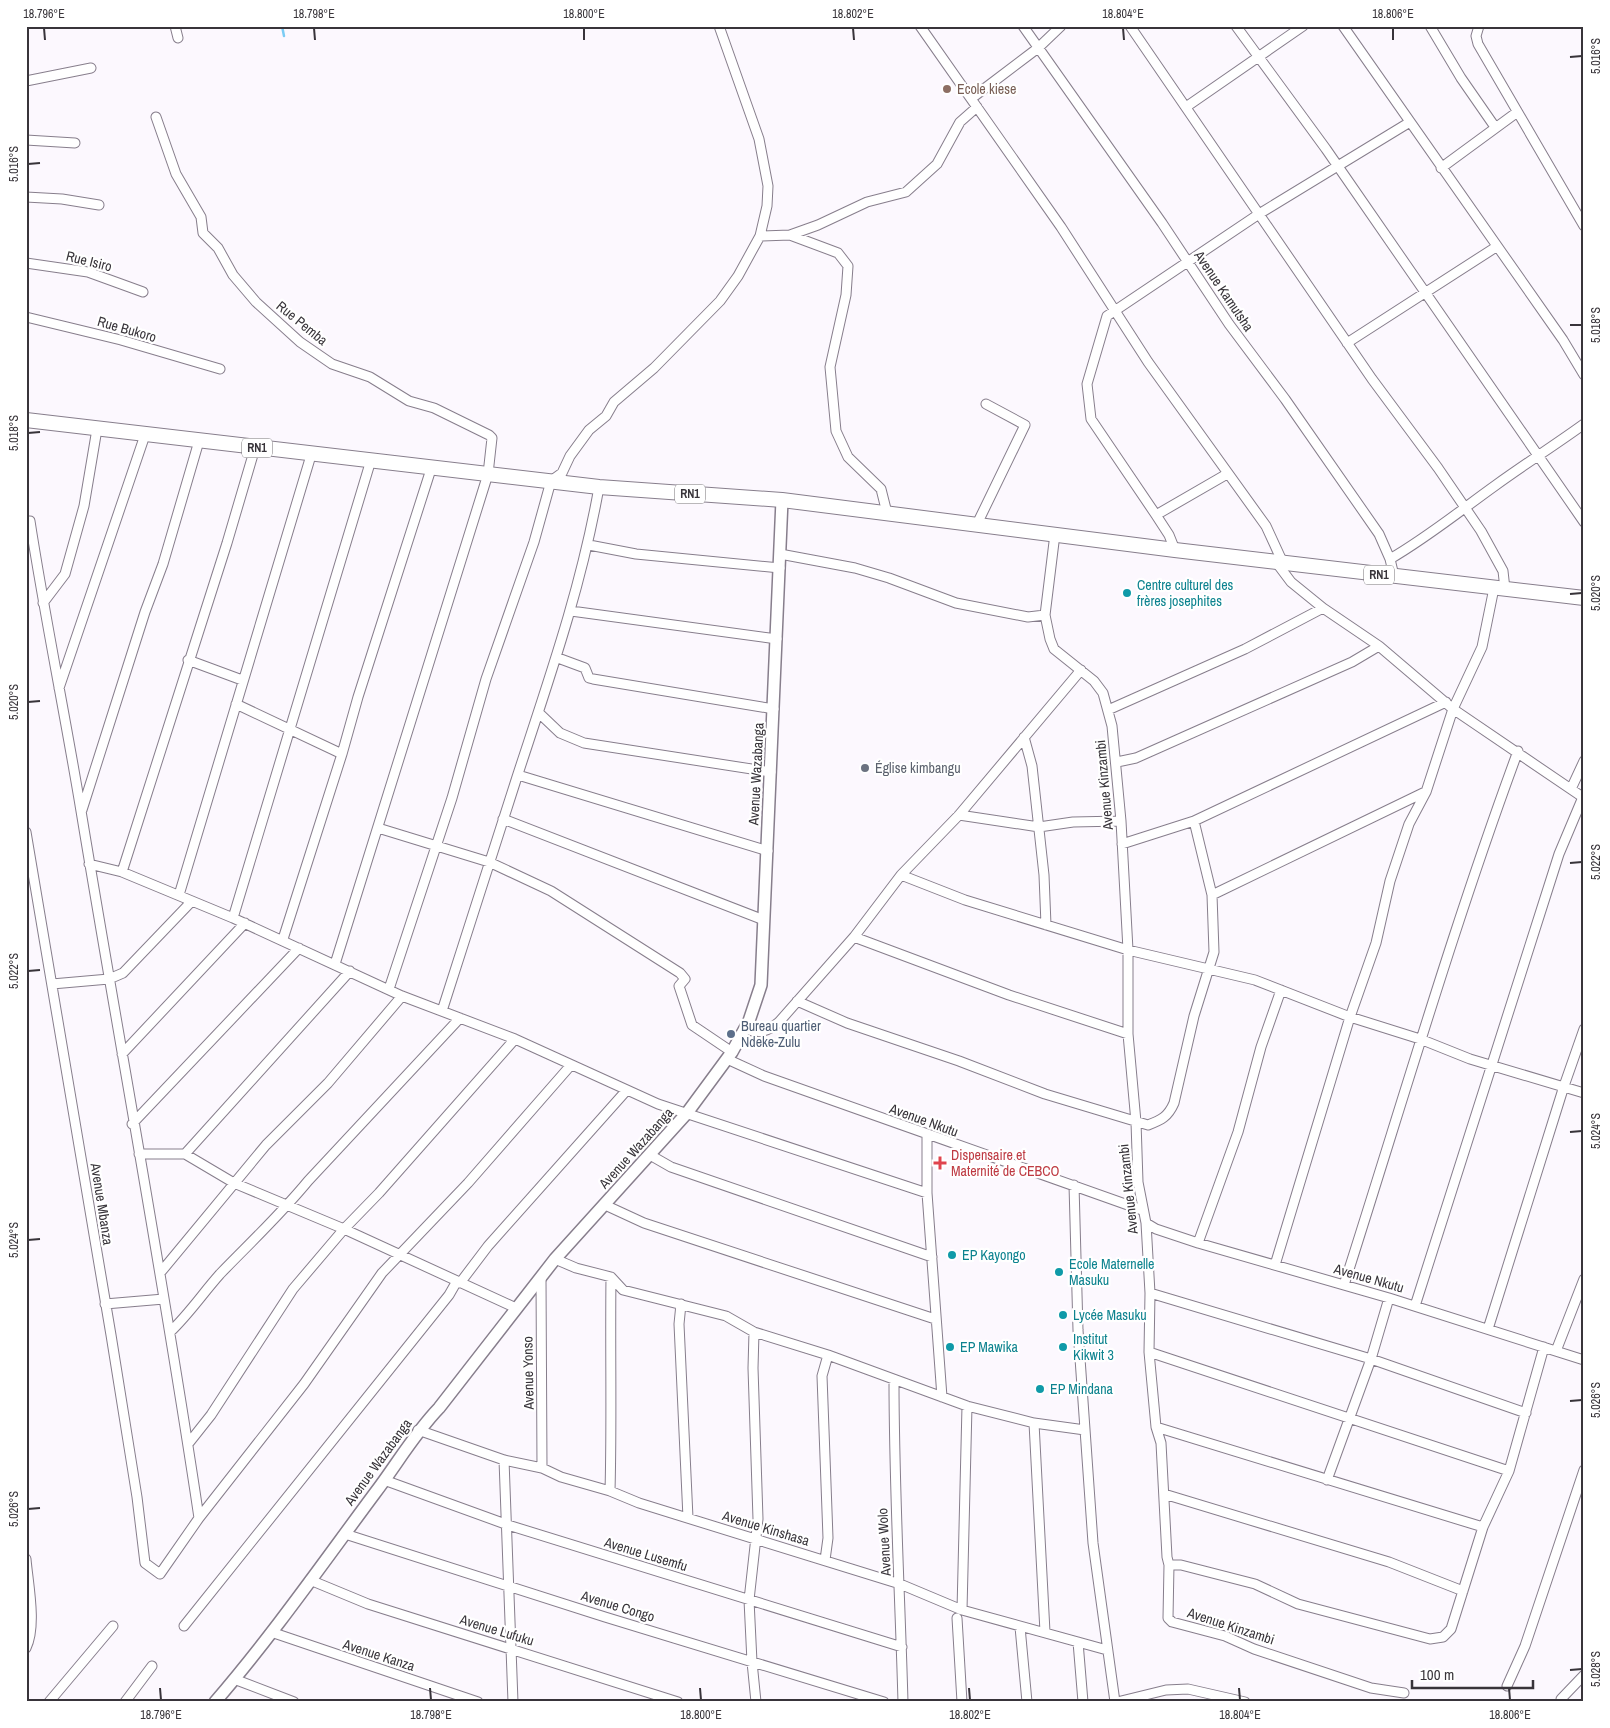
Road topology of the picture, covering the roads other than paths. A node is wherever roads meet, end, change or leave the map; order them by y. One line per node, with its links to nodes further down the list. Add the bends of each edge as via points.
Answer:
1 (174, 26): 12 (street)
2 (719, 26): 33 (street, via 759,139 768,186)
3 (920, 26): 17 (street)
4 (1023, 26): 13 (street, Avenue Kamutsha)
5 (1061, 26): 13 (street)
6 (1130, 26): 19 (street)
7 (1236, 26): 14 (street)
8 (1303, 26): 14 (street)
9 (1343, 26): 22 (street)
10 (1430, 26): 23 (street, via 1460,78)
11 (1479, 26): 20 (street, via 1478,44)
12 (178, 38)
13 (1038, 48): 17 (street); 35 (street, Avenue Kamutsha)
14 (1258, 57): 19 (street); 26 (street)
15 (91, 68): 16 (street)
16 (26, 81)
17 (972, 98): 18 (street)
18 (977, 107): 32 (street, via 960,122 936,164 906,192 867,202); 39 (street)
19 (1186, 107): 30 (street)
20 (1516, 113): 23 (street); 31 (street)
21 (156, 117): 55 (street, Rue Pemba, via 176,174 201,217 203,233 218,248 233,275 256,302 300,342 332,364 370,377 409,401 434,408 489,435 492,443)
22 (1410, 122): 26 (street); 27 (street)
23 (1495, 128): 27 (street)
24 (26, 140): 25 (street)
25 (75, 143)
26 (1336, 166): 30 (street); 38 (street)
27 (1441, 168): 34 (street)
28 (26, 197): 29 (street)
29 (99, 205)
30 (1258, 214): 35 (street); 41 (street)
31 (1584, 226)
32 (790, 235): 33 (street); 61 (street, via 838,253 848,266 846,295 830,367 836,431 848,456 881,489)
33 (760, 236): 57 (street, via 720,301 654,368 614,402 606,416 589,430 570,456 562,474)
34 (1496, 247): 38 (street); 43 (street, via 1563,340)
35 (1187, 261): 39 (street); 70 (street, Avenue Kamutsha, via 1379,534)
36 (26, 263): 37 (street, Rue Isiro, via 88,272)
37 (143, 292)
38 (1425, 293): 41 (street); 52 (street)
39 (1114, 310): 56 (street); 62 (street, via 1107,316 1086,384 1091,419)
40 (26, 317): 42 (street, Rue Bukoro)
41 (1348, 343): 60 (street)
42 (220, 369)
43 (1584, 375)
44 (986, 404): 65 (street, via 1025,425)
45 (26, 420): 47 (highway, RN1)
46 (1584, 424): 52 (street)
47 (97, 429): 48 (highway, RN1); 76 (street, via 84,506 64,574)
48 (145, 435): 49 (highway, RN1); 86 (street)
49 (198, 441): 50 (highway, RN1); 104 (street, via 163,564)
50 (255, 448): 51 (highway, RN1); 83 (street)
51 (312, 452): 53 (highway, RN1); 85 (street)
52 (1538, 457): 60 (street); 64 (street)
53 (371, 460): 54 (highway, RN1); 93 (street)
54 (432, 466): 55 (highway, RN1); 96 (street)
55 (488, 474): 57 (highway, RN1); 110 (street)
56 (1227, 474): 62 (street); 71 (street, via 1266,526)
57 (551, 481): 58 (highway, RN1); 113 (street, via 534,542 486,679)
58 (599, 487): 59 (highway, RN1); 67 (street)
59 (782, 500): 61 (highway, RN1); 69 (main road, Avenue Wazabanga)
60 (1465, 508): 70 (street, via 1418,543); 74 (street, via 1503,571)
61 (887, 513): 65 (highway, RN1)
62 (1156, 515): 68 (street)
63 (26, 521): 76 (street, via 30,521)
64 (1584, 522)
65 (977, 524): 66 (highway, RN1)
66 (1055, 534): 68 (highway, RN1); 79 (street, Avenue Kinzambi)
67 (589, 545): 72 (street, via 636,554); 78 (street)
68 (1174, 550): 71 (highway, RN1)
69 (780, 554): 72 (main road, Avenue Wazabanga); 79 (street, via 889,578 956,603 1028,617)
70 (1390, 558): 73 (street, Avenue Kamutsha)
71 (1279, 562): 73 (highway, RN1); 77 (street, via 1291,582)
72 (780, 568): 80 (main road, Avenue Wazabanga)
73 (1394, 576): 74 (highway, RN1)
74 (1499, 589): 75 (highway, RN1); 90 (street, via 1482,647)
75 (1584, 598)
76 (43, 603): 86 (street)
77 (1323, 608): 81 (street); 91 (street, via 1244,649)
78 (571, 611): 80 (street); 82 (street)
79 (1045, 615): 84 (street, Avenue Kinzambi, via 1054,649)
80 (777, 639): 89 (main road, Avenue Wazabanga)
81 (1379, 646): 87 (street); 98 (street, via 1352,662 1136,758)
82 (558, 658): 89 (street, via 585,668 589,678 593,679); 92 (street)
83 (188, 660): 85 (street); 117 (street)
84 (1081, 670): 91 (street, Avenue Kinzambi, via 1103,693); 94 (street)
85 (242, 680): 88 (street)
86 (59, 688): 104 (street)
87 (1446, 702): 90 (street); 108 (street)
88 (236, 704): 93 (street); 119 (street)
89 (774, 709): 99 (main road, Avenue Wazabanga)
90 (1453, 709): 95 (street); 102 (street)
91 (1108, 710): 98 (street, Avenue Kinzambi)
92 (539, 712): 99 (street, via 560,733 584,743); 100 (street)
93 (288, 728): 96 (street); 122 (street)
94 (1024, 737): 105 (street); 109 (street, via 1032,766)
95 (1518, 752): 101 (street); 145 (street)
96 (342, 754): 127 (street)
97 (1584, 761): 101 (street)
98 (1116, 762): 107 (street, Avenue Kinzambi)
99 (771, 772): 114 (main road, Avenue Wazabanga)
100 (518, 775): 106 (street); 114 (street)
101 (1571, 788): 103 (street)
102 (1426, 792): 120 (street); 140 (street, via 1409,824 1390,881 1376,943)
103 (1583, 797): 150 (street, via 1559,854)
104 (81, 812): 116 (street)
105 (959, 815): 109 (street); 118 (street)
106 (503, 819): 115 (street); 123 (street)
107 (1121, 821): 109 (street, via 1073,822); 112 (street, Avenue Kinzambi)
108 (1194, 821): 112 (street); 120 (street)
109 (1039, 827): 125 (street)
110 (378, 828): 113 (street); 130 (street)
111 (26, 832): 134 (street, Avenue Mbanza)
112 (1122, 844): 129 (street, Avenue Kinzambi)
113 (437, 845): 115 (street); 135 (street)
114 (768, 851): 123 (main road, Avenue Wazabanga)
115 (489, 862): 139 (street); 148 (street, Avenue Nkutu, via 551,891 680,973 685,980 679,986 692,1024)
116 (89, 864): 117 (street); 133 (street)
117 (122, 872): 119 (street)
118 (901, 875): 125 (street, via 965,900); 126 (street)
119 (178, 895): 121 (street)
120 (1212, 895): 132 (street, via 1214,952)
121 (192, 901): 122 (street); 133 (street, via 123,973)
122 (233, 918): 124 (street)
123 (764, 920): 142 (main road, Avenue Wazabanga, via 761,985)
124 (245, 923): 127 (street); 147 (street)
125 (1046, 925): 129 (street)
126 (854, 937): 138 (street); 144 (street, via 1009,995)
127 (283, 940): 128 (street)
128 (299, 948): 130 (street); 156 (street)
129 (1128, 950): 132 (street); 144 (street, Avenue Kinzambi)
130 (335, 964): 131 (street)
131 (350, 971): 135 (street); 159 (street)
132 (1208, 971): 136 (street, via 1246,978); 155 (street, via 1169,1114 1148,1125)
133 (109, 979): 134 (street); 147 (street)
134 (52, 984): 183 (street, Avenue Mbanza)
135 (388, 989): 137 (street)
136 (1281, 990): 140 (street); 169 (street, via 1238,1132)
137 (402, 996): 139 (street); 161 (street, via 328,1083 266,1145)
138 (797, 1001): 142 (street, via 769,1030 758,1033); 155 (street, via 847,1023 1044,1094)
139 (442, 1011): 141 (street)
140 (1350, 1017): 145 (street); 173 (street)
141 (460, 1018): 146 (street); 164 (street)
142 (745, 1029): 148 (main road, Avenue Wazabanga)
143 (1584, 1029): 151 (street)
144 (1128, 1034): 155 (street, Avenue Kinzambi)
145 (1420, 1038): 150 (street, via 1470,1059); 179 (street)
146 (515, 1039): 149 (street); 168 (street, via 380,1193)
147 (122, 1054): 156 (street)
148 (729, 1056): 154 (main road, Avenue Wazabanga); 157 (street, Avenue Nkutu, via 764,1076)
149 (571, 1064): 152 (street); 170 (street)
150 (1492, 1064): 151 (street); 185 (street)
151 (1564, 1086): 153 (street); 188 (street)
152 (626, 1091): 154 (street); 178 (street)
153 (1584, 1093)
154 (688, 1113): 160 (main road, Avenue Wazabanga); 163 (street)
155 (1136, 1122): 166 (street, Avenue Kinzambi)
156 (132, 1124): 158 (street)
157 (927, 1135): 162 (street, Avenue Nkutu); 163 (street)
158 (139, 1154): 159 (street); 174 (street)
159 (184, 1154): 161 (street)
160 (650, 1155): 165 (main road, Avenue Wazabanga); 171 (street, via 672,1167)
161 (234, 1183): 164 (street); 174 (street)
162 (1074, 1185): 166 (street, Avenue Nkutu); 205 (street, via 1078,1330)
163 (927, 1193): 171 (street)
164 (288, 1205): 168 (street); 189 (street)
165 (605, 1205): 172 (main road, Avenue Wazabanga); 187 (street, via 644,1223)
166 (1142, 1210): 167 (street, Avenue Kinzambi)
167 (1146, 1223): 169 (street, Avenue Nkutu); 180 (street, Avenue Kinzambi)
168 (344, 1229): 170 (street); 206 (street, via 293,1289 211,1415)
169 (1198, 1242): 173 (street, Avenue Nkutu)
170 (400, 1256): 178 (street); 215 (street, via 382,1273 304,1384)
171 (932, 1257): 187 (street)
172 (555, 1259): 175 (street); 176 (main road, Avenue Wazabanga)
173 (1275, 1265): 179 (street, Avenue Nkutu)
174 (160, 1273): 182 (street)
175 (611, 1277): 184 (street, via 623,1290); 213 (street)
176 (541, 1278): 186 (main road, Avenue Wazabanga); 208 (street, Avenue Yonso)
177 (1584, 1279): 192 (street)
178 (458, 1282): 186 (street); 231 (street)
179 (1344, 1286): 181 (street, Avenue Nkutu)
180 (1150, 1293): 193 (street, Avenue Kinzambi); 195 (street)
181 (1389, 1298): 185 (street, Avenue Nkutu); 195 (street)
182 (164, 1299): 183 (street); 189 (street)
183 (106, 1304): 215 (street, Avenue Mbanza, via 145,1563 160,1574)
184 (681, 1304): 190 (street, via 726,1316); 216 (street, via 679,1324)
185 (1416, 1306): 188 (street, Avenue Nkutu)
186 (516, 1308): 204 (main road, Avenue Wazabanga, via 439,1408)
187 (935, 1318): 198 (street)
188 (1488, 1330): 191 (street, Avenue Nkutu)
189 (170, 1332): 206 (street)
190 (754, 1332): 194 (street); 220 (street, via 752,1368 758,1519)
191 (1544, 1347): 192 (street, Avenue Nkutu); 200 (street)
192 (1556, 1351): 196 (street, Avenue Nkutu)
193 (1149, 1352): 201 (street); 203 (street, Avenue Kinzambi)
194 (828, 1355): 197 (street); 222 (street, via 822,1376 828,1538)
195 (1371, 1359): 200 (street); 201 (street)
196 (1584, 1360)
197 (894, 1380): 198 (street); 225 (street, Avenue Wolo, via 894,1473)
198 (942, 1396): 199 (street)
199 (967, 1406): 202 (street); 229 (street)
200 (1526, 1413): 210 (street)
201 (1348, 1419): 210 (street); 212 (street)
202 (1034, 1424): 205 (street); 234 (street)
203 (1156, 1427): 212 (street); 214 (street, Avenue Kinzambi, via 1161,1443)
204 (418, 1430): 207 (street, Avenue Kinshasa); 211 (main road, Avenue Wazabanga)
205 (1085, 1430): 239 (street, via 1093,1543)
206 (188, 1444): 215 (street)
207 (504, 1460): 208 (street, Avenue Kinshasa); 217 (street)
208 (542, 1468): 213 (street, Avenue Kinshasa)
209 (1584, 1470): 244 (street, via 1528,1638)
210 (1509, 1471): 218 (street)
211 (384, 1480): 217 (street, Avenue Lusemfu); 219 (main road, Avenue Wazabanga)
212 (1327, 1480): 218 (street)
213 (610, 1491): 216 (street, Avenue Kinshasa)
214 (1164, 1494): 223 (street, Avenue Kinzambi); 227 (street, via 1389,1562)
215 (199, 1518)
216 (688, 1518): 220 (street, Avenue Kinshasa)
217 (508, 1525): 226 (street); 228 (street, Avenue Lusemfu)
218 (1483, 1526): 227 (street)
219 (344, 1534): 224 (main road, Avenue Wazabanga); 226 (street, Avenue Congo)
220 (755, 1540): 222 (street, Avenue Kinshasa); 228 (street)
221 (26, 1558): 237 (street, via 31,1639)
222 (825, 1560): 225 (street, Avenue Kinshasa)
223 (1169, 1565): 227 (street, via 1181,1565 1255,1584 1298,1604 1430,1639 1442,1637 1451,1629); 245 (street, Avenue Kinzambi, via 1168,1618 1172,1622 1225,1636 1254,1649 1371,1688)
224 (310, 1580): 233 (main road, Avenue Wazabanga); 238 (street, Avenue Lufuku, via 368,1604)
225 (900, 1584): 229 (street, Avenue Kinshasa); 236 (street, Avenue Wolo)
226 (508, 1587): 238 (street); 240 (street, Avenue Congo)
227 (1463, 1591)
228 (750, 1600): 236 (street, Avenue Lusemfu); 240 (street)
229 (959, 1614): 232 (street, Avenue Kinshasa); 257 (street)
230 (113, 1626): 247 (street)
231 (184, 1626)
232 (1020, 1627): 234 (street, Avenue Kinshasa); 258 (street)
233 (271, 1632): 243 (main road, Avenue Wazabanga); 251 (street, Avenue Kanza)
234 (1045, 1632): 235 (street, Avenue Kinshasa)
235 (1078, 1642): 239 (street, Avenue Kinshasa); 259 (street)
236 (902, 1647): 256 (street, Avenue Wolo)
237 (26, 1648)
238 (511, 1649): 252 (street); 253 (street, Avenue Lufuku)
239 (1108, 1650): 260 (street)
240 (752, 1662): 254 (street); 255 (street, Avenue Congo)
241 (152, 1666): 248 (street)
242 (1584, 1675): 246 (street)
243 (234, 1680): 249 (main road, Avenue Wazabanga); 250 (street)
244 (1507, 1686)
245 (1404, 1693)
246 (1561, 1699)
247 (49, 1702)
248 (126, 1702)
249 (215, 1702)
250 (294, 1702)
251 (478, 1702)
252 (513, 1702)
253 (678, 1702)
254 (756, 1702)
255 (884, 1702)
256 (903, 1702)
257 (962, 1702)
258 (1027, 1702)
259 (1083, 1702)
260 (1116, 1702): 261 (street, via 1166,1690 1188,1689)
261 (1245, 1702)

